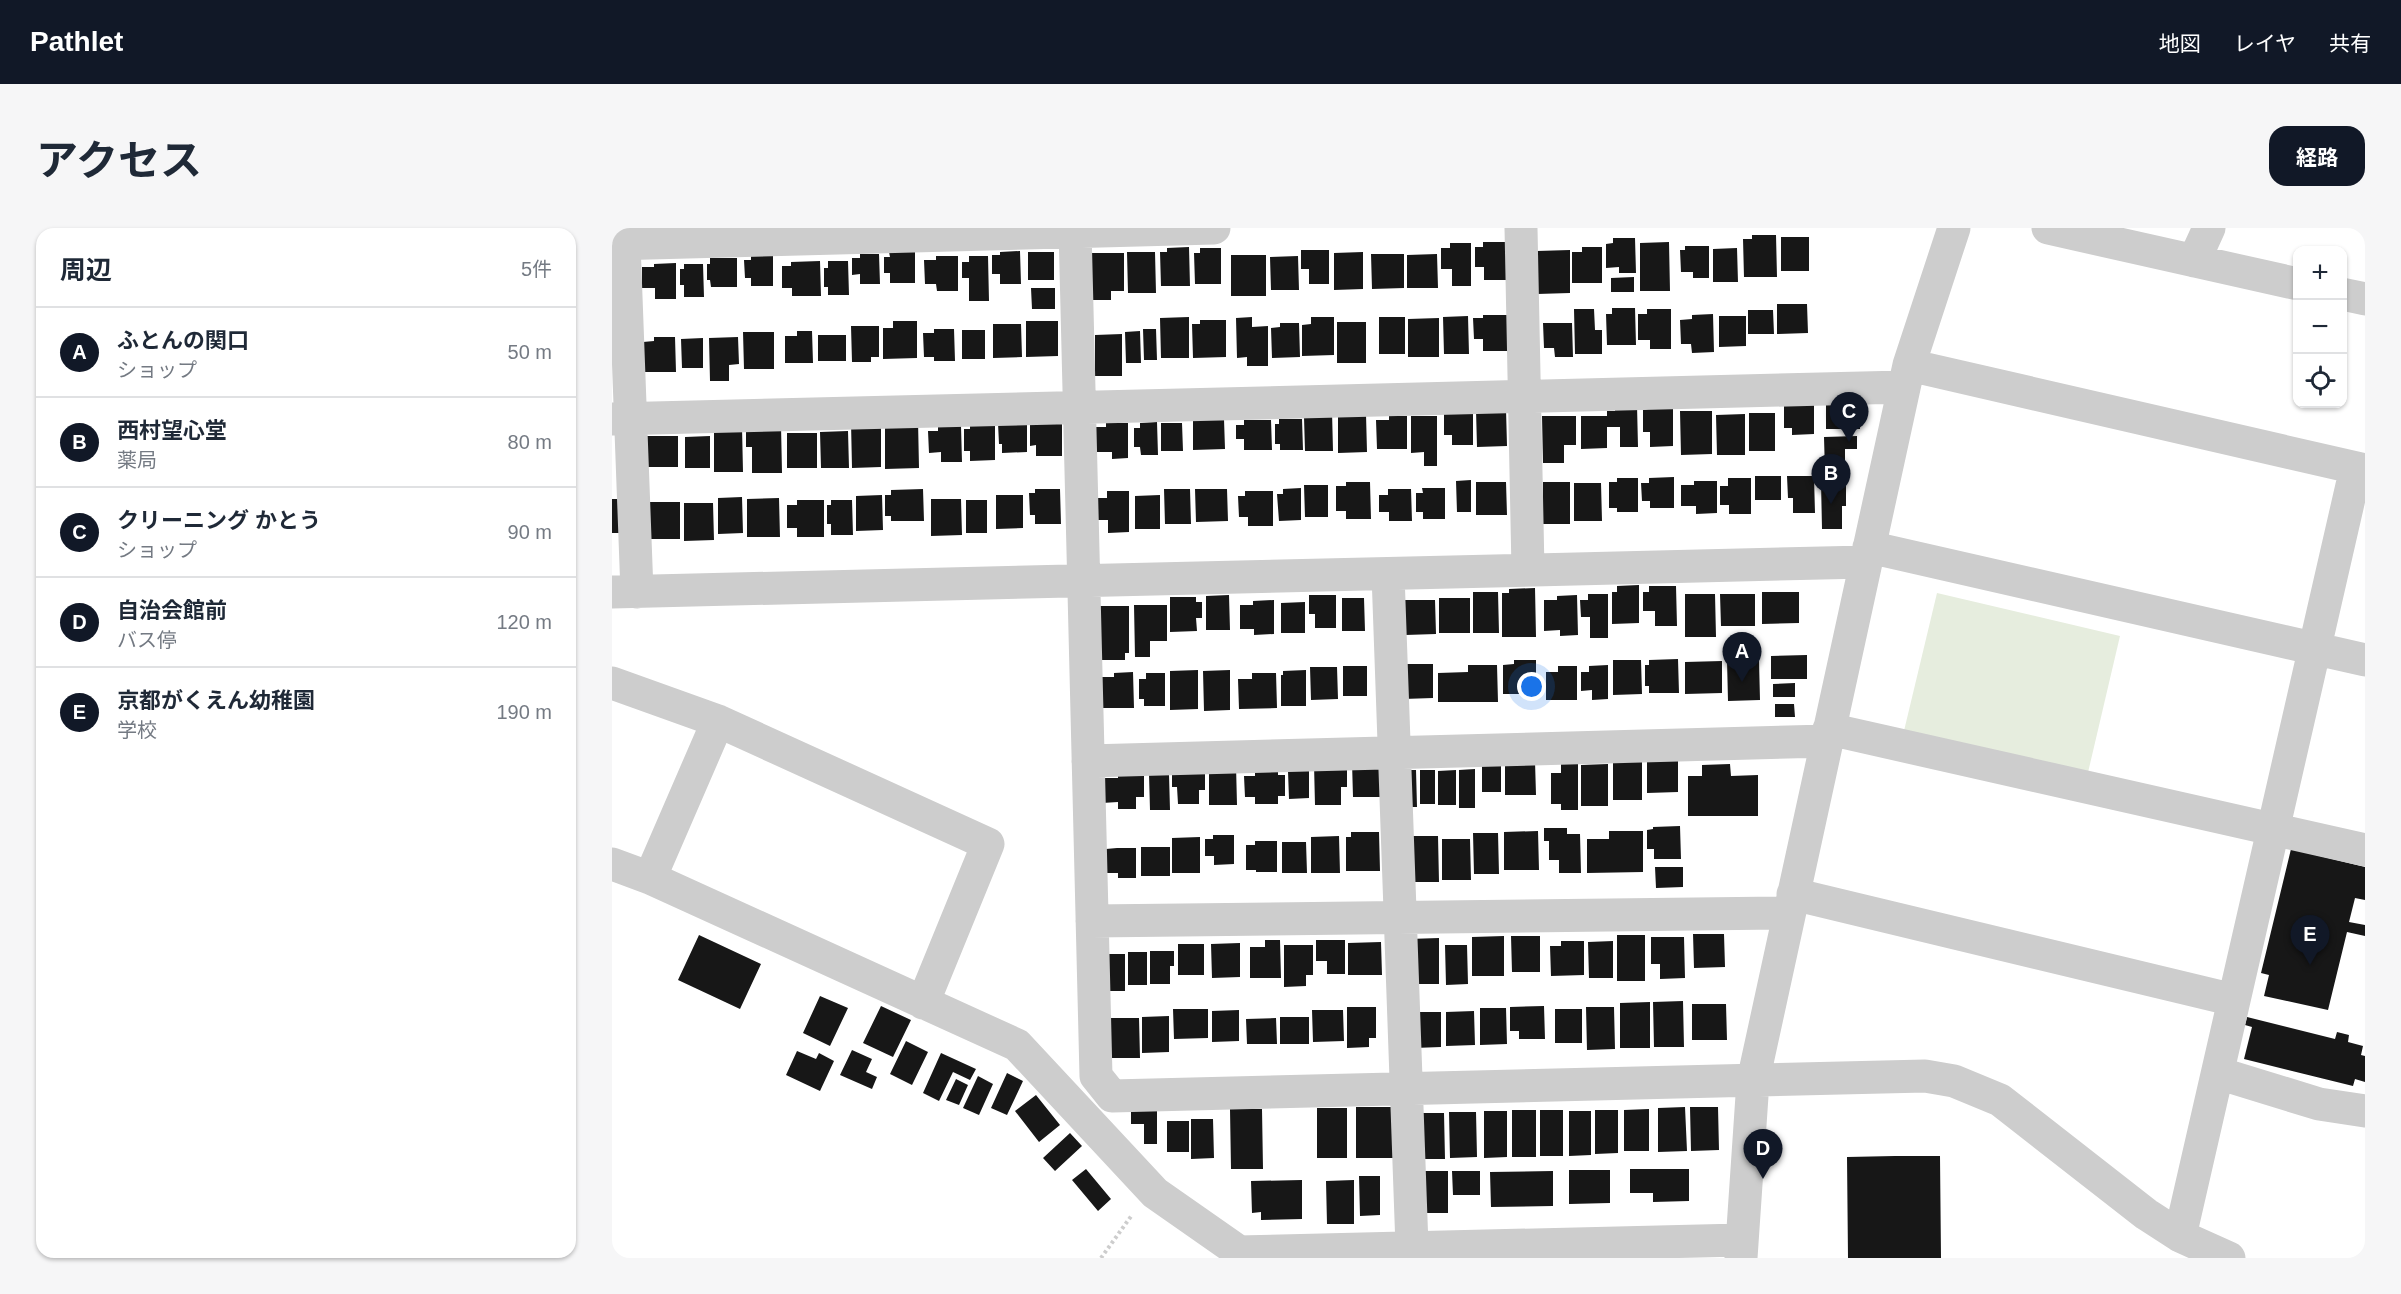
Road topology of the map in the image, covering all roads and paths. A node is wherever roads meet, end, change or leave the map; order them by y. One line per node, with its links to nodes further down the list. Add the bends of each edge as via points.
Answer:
1 (1214, 228): 6 (street)
2 (1521, 228): 14 (street)
3 (1953, 228): 13 (street)
4 (2048, 228): 9 (street)
5 (2210, 228): 9 (street)
6 (1075, 230): 7 (street); 15 (street)
7 (800, 233): 8 (street)
8 (618, 244): 16 (street)
9 (2194, 261): 10 (street)
10 (2293, 283)
11 (2347, 295): 12 (street)
12 (2365, 299)
13 (1907, 376): 14 (street); 17 (street); 18 (street)
14 (1525, 396): 15 (street); 19 (street)
15 (1079, 408): 16 (street); 21 (street)
16 (621, 419): 22 (street)
17 (2361, 469): 23 (street)
18 (1868, 555): 19 (street); 23 (street); 27 (street)
19 (1528, 570): 20 (street)
20 (1388, 573): 21 (street); 28 (street)
21 (1083, 581): 22 (street); 29 (street)
22 (625, 592)
23 (2315, 648): 24 (street); 30 (street)
24 (2365, 660)
25 (612, 682): 26 (street)
26 (718, 721): 33 (street); 38 (street, via 987,844)
27 (1828, 735): 28 (street); 30 (street); 34 (street)
28 (1394, 753): 29 (street); 35 (street)
29 (1088, 762): 36 (street)
30 (2273, 829): 31 (street); 37 (street)
31 (2365, 850)
32 (612, 864): 33 (street)
33 (650, 878): 38 (street)
34 (1791, 904): 35 (street); 37 (street); 40 (street)
35 (1400, 918): 36 (street); 41 (street)
36 (1092, 921): 41 (street, via 1096,1076 1112,1096)
37 (2234, 1000): 39 (street)
38 (924, 1003): 43 (street, via 1017,1045)
39 (2218, 1073): 42 (street, via 2319,1104); 44 (street)
40 (1753, 1081): 41 (street); 44 (street, via 1925,1076 1954,1081 2000,1101 2121,1196); 46 (street)
41 (1406, 1089): 45 (street)
42 (2365, 1111)
43 (1151, 1189): 48 (street); 49 (path)
44 (2180, 1236): 50 (street)
45 (1412, 1247): 47 (street); 48 (street)
46 (1741, 1249): 47 (street)
47 (1622, 1251)
48 (1243, 1255)
49 (1101, 1258)
50 (2229, 1258)

